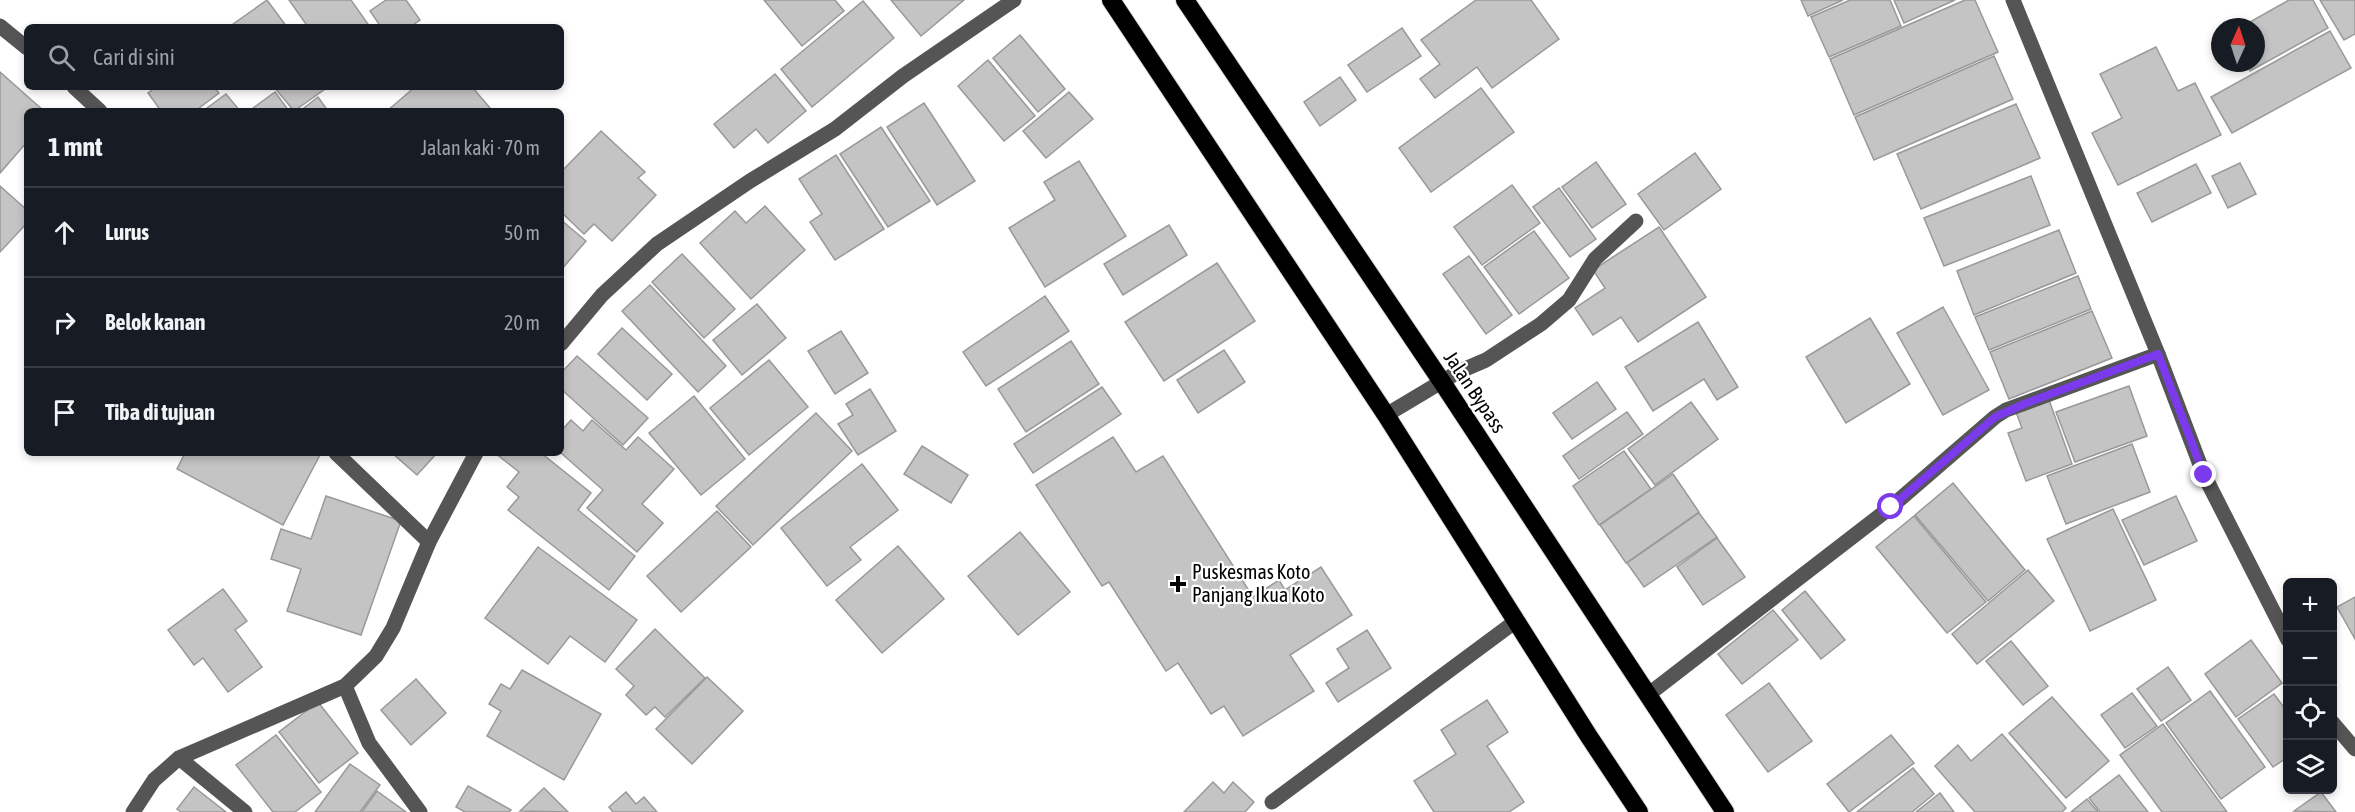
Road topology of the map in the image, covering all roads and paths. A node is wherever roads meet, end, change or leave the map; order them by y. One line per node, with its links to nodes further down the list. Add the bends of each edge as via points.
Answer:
1 (1014, 0): 10 (street, via 903,76 835,129 657,244 602,295)
2 (1111, 0): 13 (highway)
3 (1185, 0): 12 (highway, Jalan Bypass)
4 (2013, 0): 11 (street)
5 (0, 26): 6 (street)
6 (24, 46)
7 (77, 90): 8 (street)
8 (97, 108)
9 (1636, 221): 12 (street, via 1595,259 1569,300 1541,324 1486,360)
10 (564, 340)
11 (2158, 354): 18 (street, via 2204,475); 20 (street, via 1995,417 1891,507)
12 (1442, 382): 13 (street); 20 (highway, Jalan Bypass)
13 (1386, 415): 17 (highway)
14 (339, 456): 16 (street)
15 (474, 456): 16 (street)
16 (429, 542): 19 (street, via 393,628 376,656)
17 (1516, 621): 24 (street); 28 (highway)
18 (2284, 632)
19 (345, 686): 23 (street); 27 (street, via 369,743)
20 (1649, 694): 29 (highway, Jalan Bypass)
21 (2337, 728): 22 (street)
22 (2355, 749)
23 (179, 758): 25 (street, via 154,780); 26 (street)
24 (1272, 802)
25 (133, 812)
26 (245, 812)
27 (420, 812)
28 (1639, 812)
29 (1725, 812)

